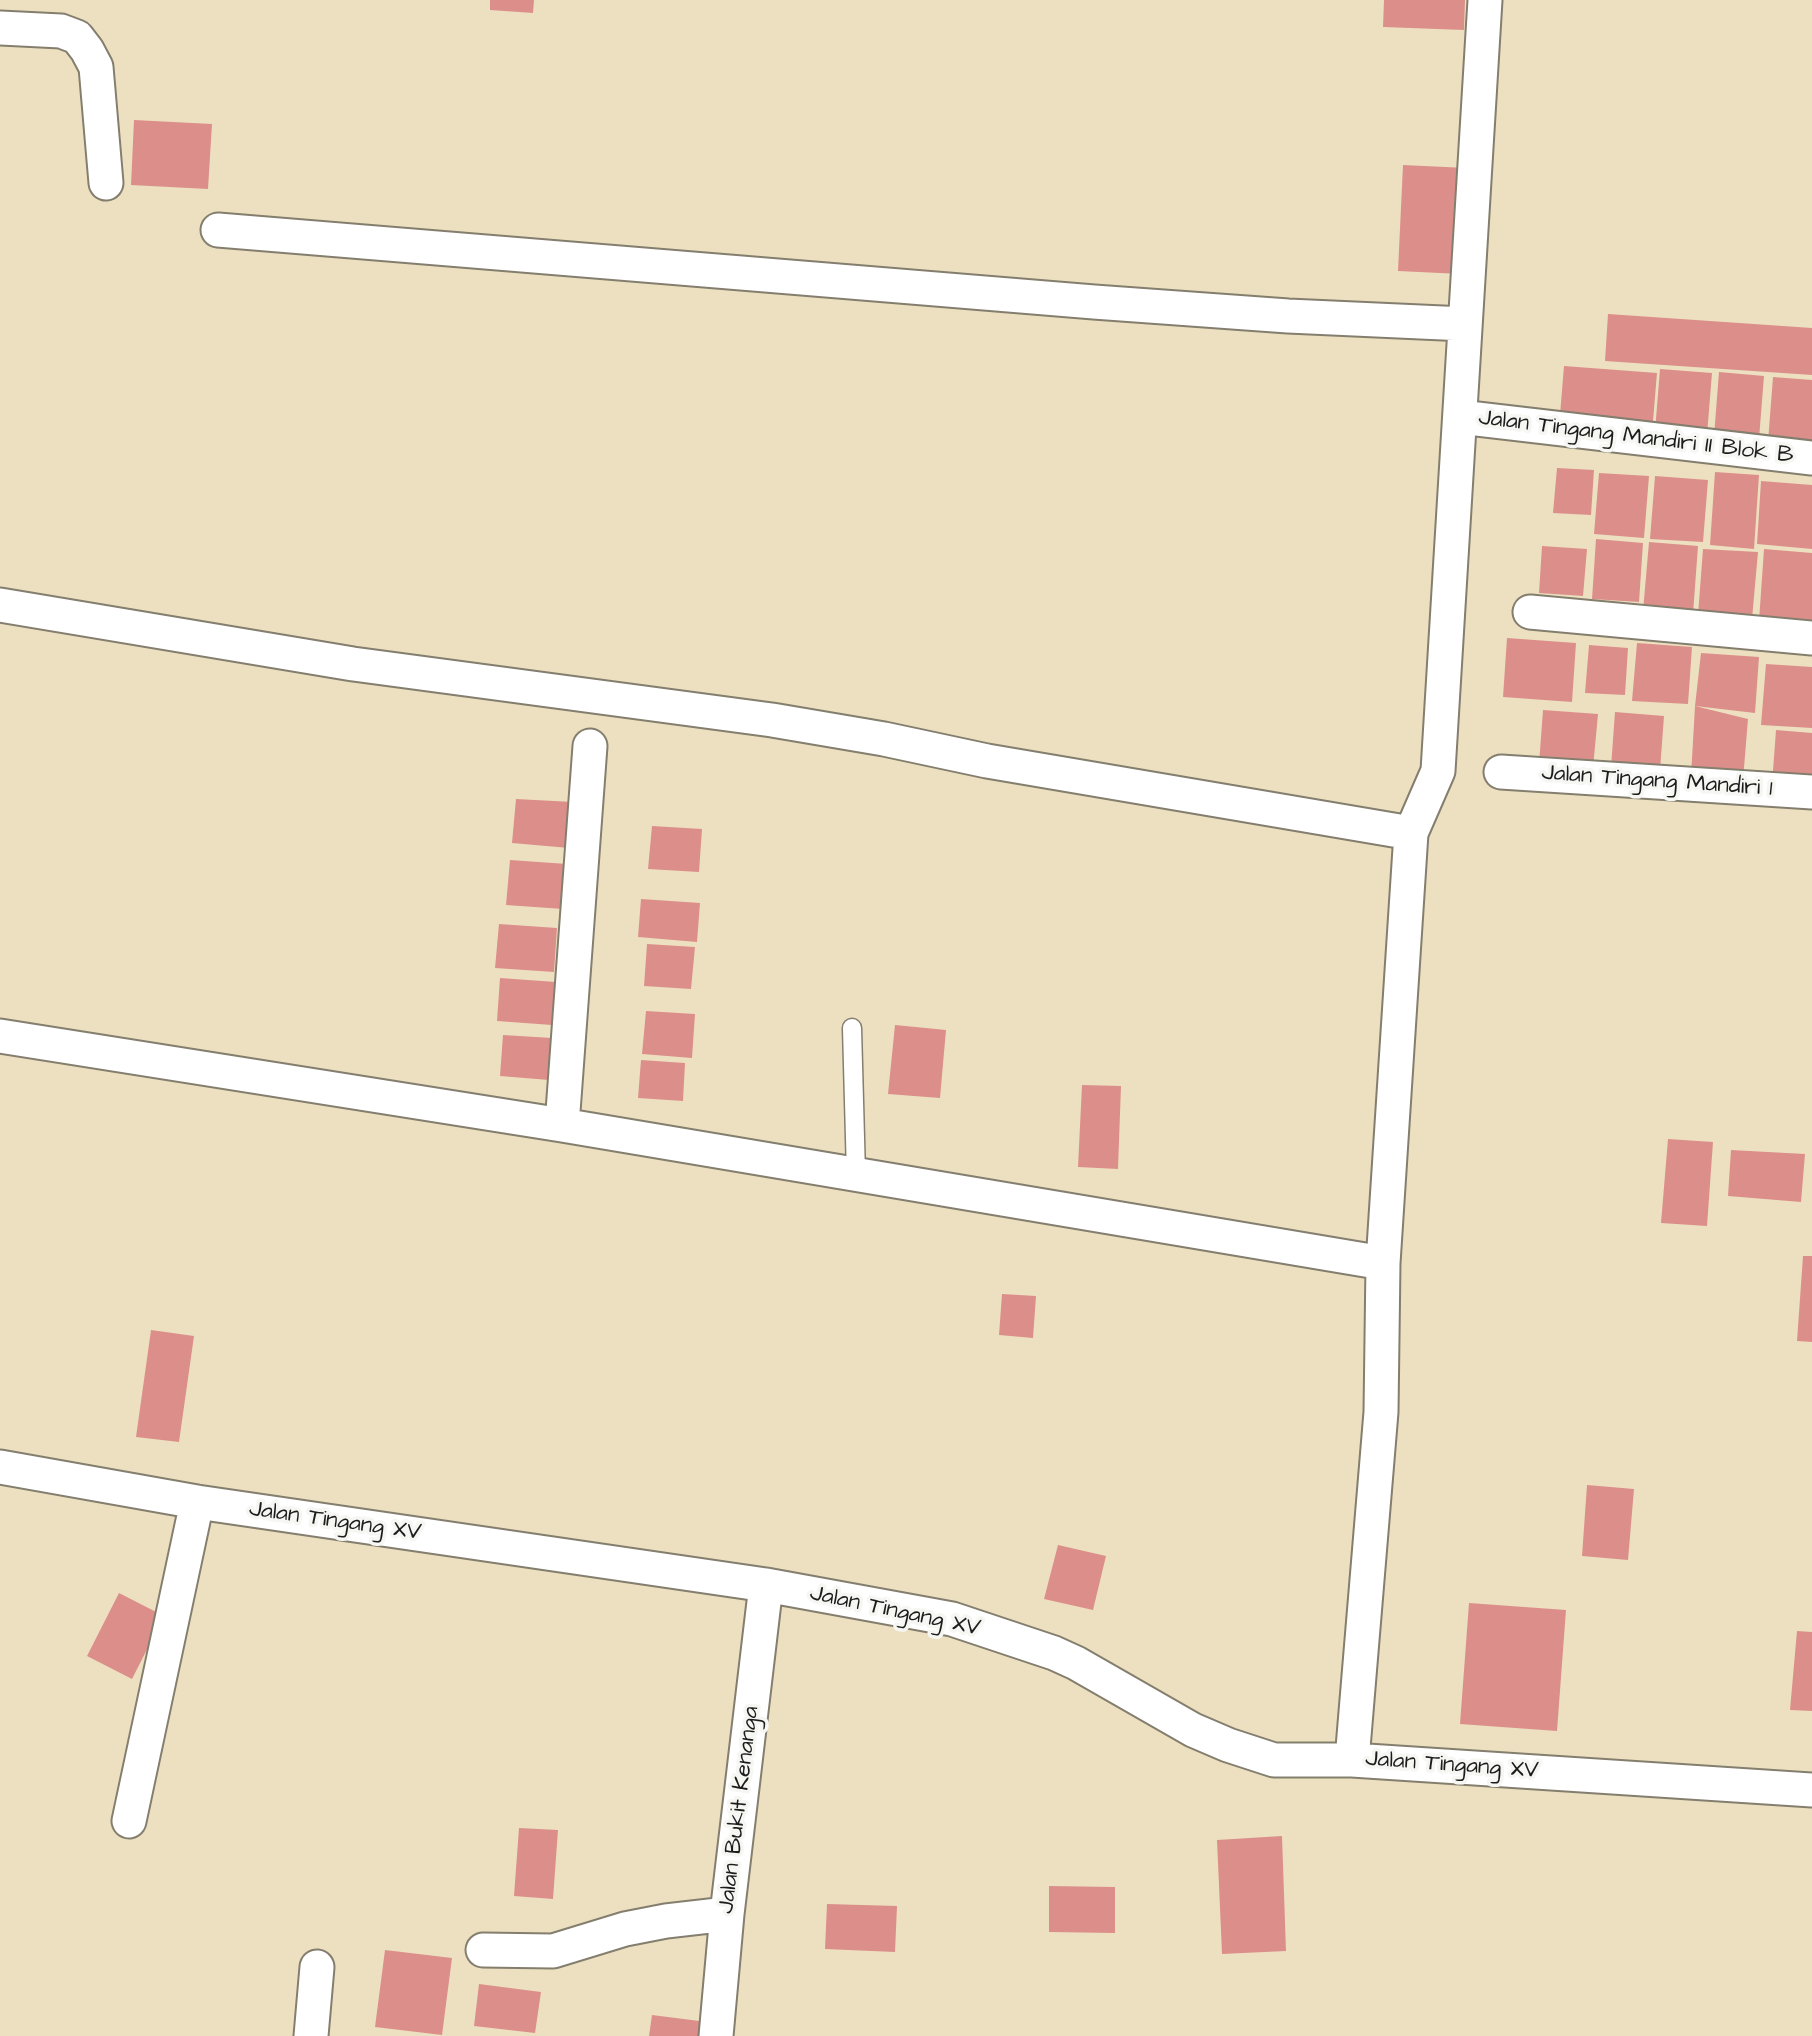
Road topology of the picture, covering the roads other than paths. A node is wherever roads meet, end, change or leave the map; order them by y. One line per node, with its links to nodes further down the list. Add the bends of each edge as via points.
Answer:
1 (1485, 0): 5 (street)
2 (0, 28): 3 (street, via 61,31 77,37 87,50 96,67)
3 (106, 183)
4 (218, 230): 5 (street, via 1122,304)
5 (1465, 324): 6 (street)
6 (1460, 417): 7 (street, Jalan Tingang Mandiri II Blok B); 14 (street, via 1438,771)
7 (1812, 458)
8 (0, 605): 14 (street, via 353,664 772,720)
9 (1530, 612): 10 (street)
10 (1812, 638)
11 (590, 746): 17 (street)
12 (1501, 772): 13 (street, Jalan Tingang Mandiri 1)
13 (1812, 792)
14 (1411, 833): 19 (street)
15 (852, 1028): 18 (lane)
16 (0, 1036): 17 (street)
17 (562, 1125): 18 (street)
18 (856, 1175): 19 (street)
19 (1383, 1263): 23 (street, via 1381,1412)
20 (0, 1467): 21 (street, Jalan Tingang XV)
21 (197, 1502): 22 (street, Jalan Tingang XV); 25 (street)
22 (766, 1585): 23 (street, Jalan Tingang XV, via 952,1619 1054,1653 1193,1730 1274,1760); 26 (street, Jalan Bukit Kenanga)
23 (1352, 1760): 24 (street, Jalan Tingang XV)
24 (1812, 1790)
25 (130, 1821)
26 (727, 1914): 27 (street, via 625,1929 553,1951); 30 (street, Jalan Bukit Kenanga)
27 (483, 1950)
28 (317, 1966): 29 (street)
29 (311, 2036)
30 (716, 2036)

